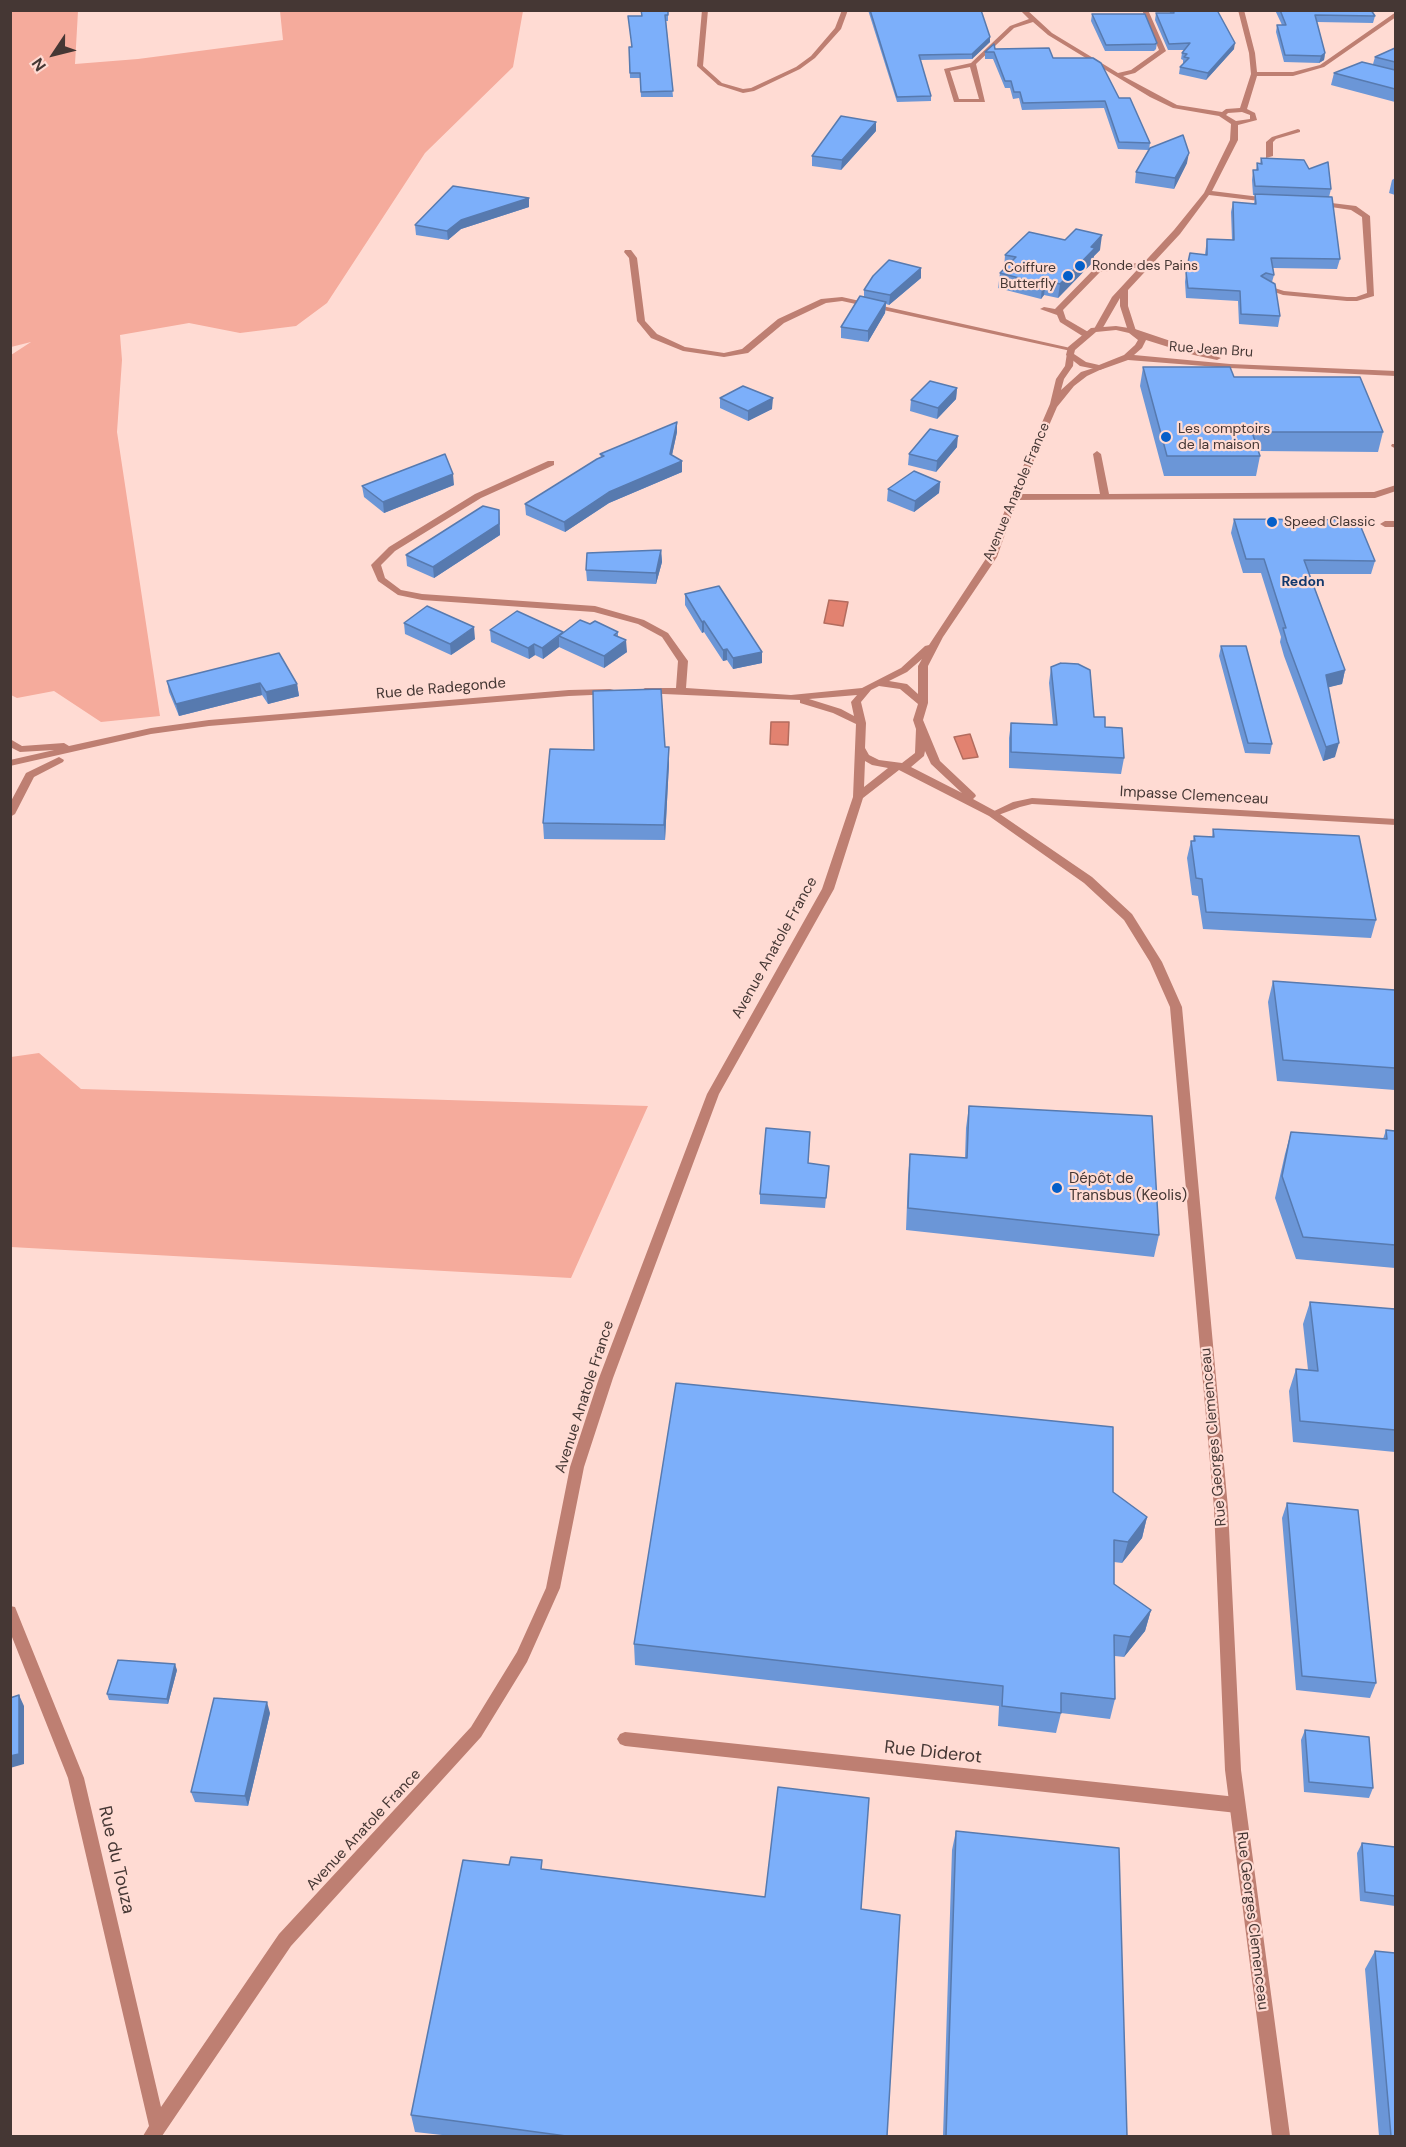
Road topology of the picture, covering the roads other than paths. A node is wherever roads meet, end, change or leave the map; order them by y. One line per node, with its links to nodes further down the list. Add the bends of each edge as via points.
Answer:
1 (705, 10): 2 (street, via 700,66 720,84 743,91 790,72 813,57 838,29)
2 (844, 10)
3 (1023, 10): 9 (street)
4 (1127, 10): 5 (street)
5 (1137, 10)
6 (1145, 10): 14 (street, via 1163,51 1133,72)
7 (1241, 10): 13 (street)
8 (1395, 14): 10 (street)
9 (1032, 20): 11 (street, via 1012,27); 14 (street)
10 (1331, 62): 12 (street); 13 (street, via 1293,74)
11 (973, 64): 11 (street, via 946,70 957,101 983,101)
12 (1341, 65)
13 (1254, 74): 15 (street)
14 (1117, 75): 16 (street, via 1166,104)
15 (1242, 110): 16 (street); 17 (street, via 1253,114 1254,120)
16 (1222, 114): 17 (street)
17 (1235, 123): 20 (street, via 1234,140)
18 (1298, 131): 19 (street, via 1274,138)
19 (1269, 156)
20 (1207, 193): 21 (street); 24 (street)
21 (1273, 200)
22 (1307, 202): 25 (street, via 1353,208 1366,216 1371,294 1347,299 1283,293)
23 (628, 252): 32 (street, via 633,258 641,321 654,336 683,349 724,355 745,351 795,313 824,301 842,299)
24 (1147, 264): 26 (street); 28 (street, via 1098,270)
25 (1265, 287)
26 (1124, 289): 29 (street); 30 (street, via 1124,306)
27 (1044, 309): 28 (street)
28 (1060, 313): 31 (street, via 1063,320)
29 (1098, 329): 30 (street, Rue Jean Bru); 31 (street)
30 (1135, 332): 33 (street, via 1142,342); 35 (street, Rue Jean Bru, via 1208,356)
31 (1087, 335): 32 (street)
32 (1070, 352): 34 (street, via 1083,364); 37 (street, Avenue Anatole France, via 1069,366 1054,392)
33 (1127, 357): 34 (street, Avenue Anatole France); 35 (street, Rue Jean Bru)
34 (1100, 368): 37 (street, Avenue Anatole France, via 1071,384)
35 (1293, 368): 36 (street, Rue Jean Bru)
36 (1395, 374)
37 (1053, 406): 42 (street, Avenue Anatole France)
38 (1097, 454): 41 (street)
39 (551, 463): 47 (street, via 478,496 392,549 376,565 381,579 398,592 422,597 595,609 641,622 665,635 683,661)
40 (1395, 488): 41 (street, via 1376,495)
41 (1105, 495): 42 (street)
42 (1014, 496): 45 (street, Avenue Anatole France, via 992,557)
43 (1385, 524): 44 (street)
44 (1395, 524)
45 (939, 637): 46 (street, Avenue Anatole France, via 912,665); 50 (street, Avenue Anatole France, via 923,666)
46 (879, 683): 48 (street); 50 (street, via 903,686)
47 (681, 691): 49 (street, Rue de Radegonde); 54 (street, Rue de Radegonde, via 569,693 219,722)
48 (864, 691): 49 (street, Rue de Radegonde); 51 (street, via 856,702)
49 (791, 698): 51 (street, Rue de Radegonde, via 837,711)
50 (923, 703): 52 (street, via 918,720)
51 (861, 723): 55 (street)
52 (921, 729): 57 (street, via 920,754); 60 (street, Rue Georges Clemenceau, via 935,762)
53 (10, 742): 54 (street, via 20,749)
54 (95, 743): 56 (street); 59 (street, via 30,775)
55 (860, 748): 57 (street, via 868,760); 58 (street, Avenue Anatole France)
56 (10, 763)
57 (900, 767): 58 (street); 60 (street, Rue Georges Clemenceau)
58 (858, 797): 65 (street, Avenue Anatole France, via 828,889 713,1095 606,1378 577,1467 553,1588 522,1656 476,1732 285,1940)
59 (10, 814)
60 (993, 814): 61 (street, Impasse Clemenceau, via 1032,801); 64 (street, Rue Georges Clemenceau, via 1088,880 1128,917 1156,962 1176,1007 1221,1508)
61 (1395, 822)
62 (10, 1612): 65 (street, Rue du Touza, via 76,1778)
63 (625, 1739): 64 (street, Rue Diderot)
64 (1237, 1805): 66 (street, Rue Georges Clemenceau)
65 (155, 2131)
66 (1281, 2136)

